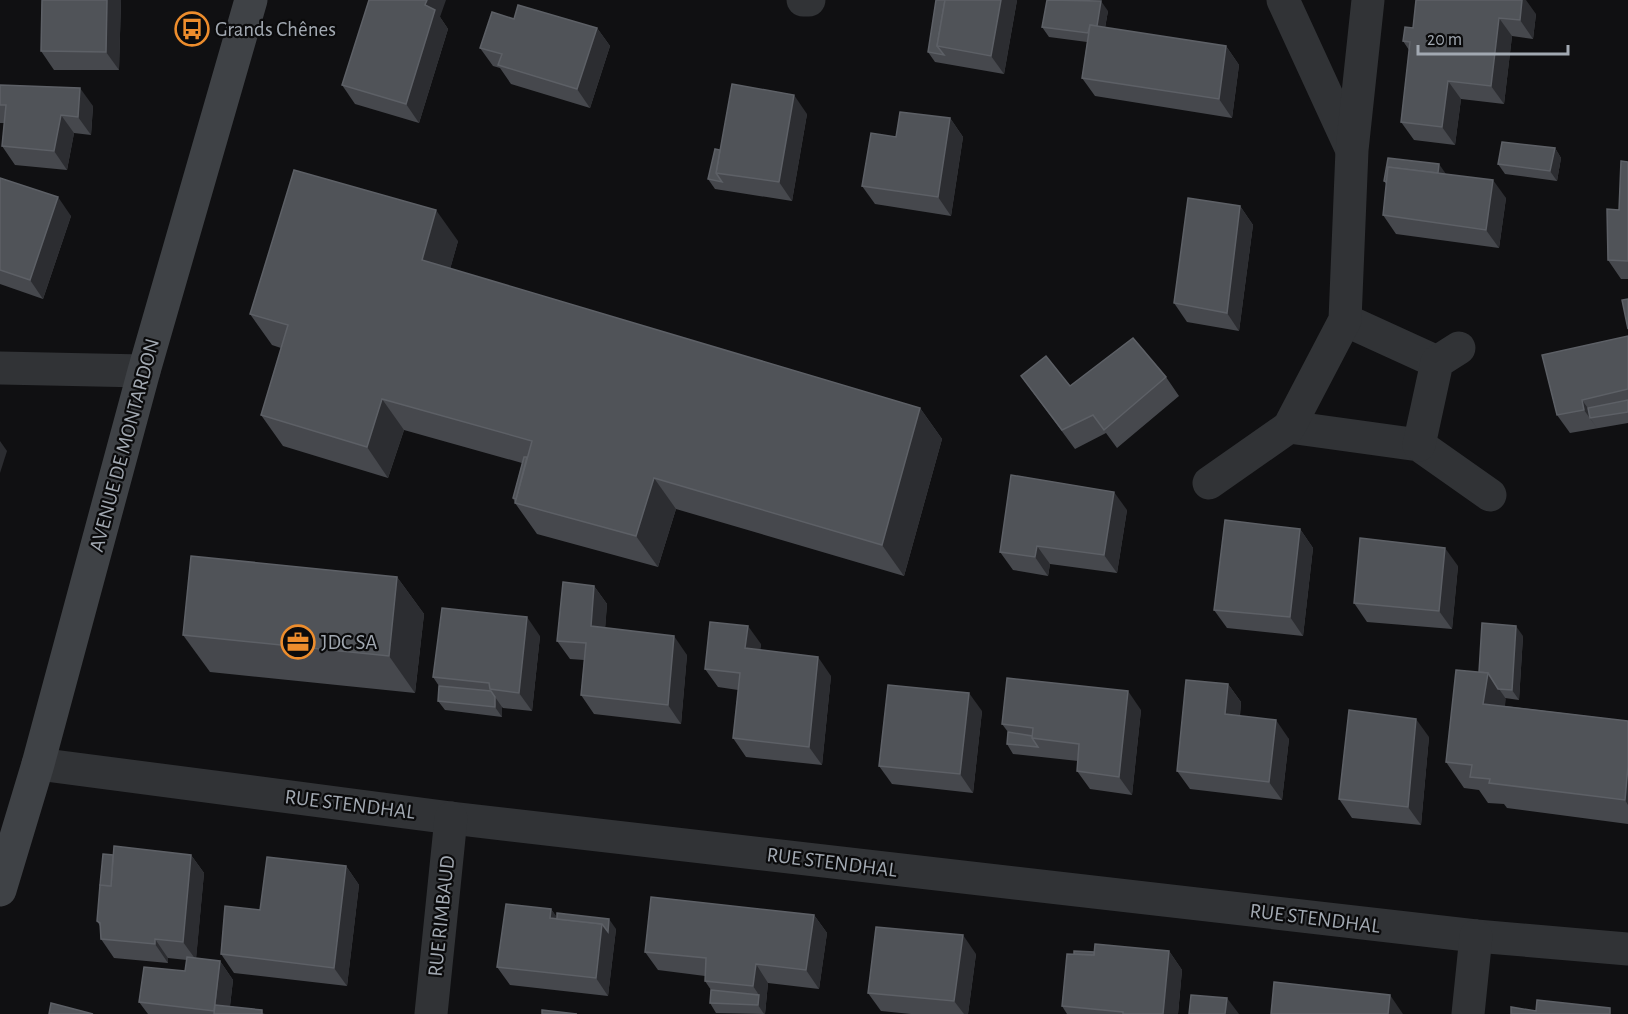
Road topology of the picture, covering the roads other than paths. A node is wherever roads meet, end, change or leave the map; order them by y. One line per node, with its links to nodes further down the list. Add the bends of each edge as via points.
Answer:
1 (251, 0): 9 (street, AVENUE DE MONTARDON)
2 (803, 0): 3 (street)
3 (809, 0)
4 (1283, 0): 6 (street)
5 (1368, 0): 6 (street)
6 (1352, 150): 7 (street)
7 (1345, 320): 10 (street); 11 (street, via 1448,355)
8 (0, 368): 9 (street)
9 (144, 371): 14 (street, AVENUE DE MONTARDON)
10 (1288, 427): 11 (street); 12 (street)
11 (1419, 445): 13 (street)
12 (1209, 483)
13 (1490, 495)
14 (38, 764): 15 (street, RUE STENDHAL); 16 (street, AVENUE DE MONTARDON)
15 (451, 818): 17 (street, RUE STENDHAL); 19 (street, RUE RIMBAUD)
16 (0, 890)
17 (1476, 936): 18 (street, RUE STENDHAL); 20 (street)
18 (1628, 949)
19 (431, 1014)
20 (1468, 1014)

